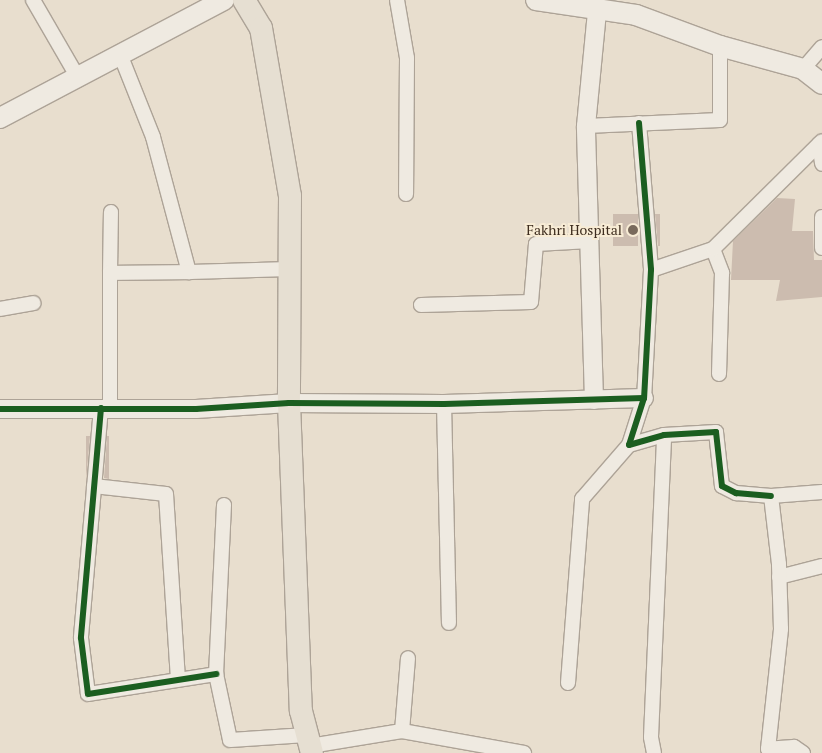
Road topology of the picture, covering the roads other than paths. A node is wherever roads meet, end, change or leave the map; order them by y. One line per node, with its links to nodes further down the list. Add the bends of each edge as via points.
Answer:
1 (32, 0): 11 (street)
2 (224, 0): 9 (main road)
3 (244, 0): 24 (main road, via 261,28 289,186)
4 (396, 0): 18 (street, via 407,58)
5 (536, 0): 6 (main road)
6 (597, 10): 7 (main road, via 636,15); 15 (street)
7 (720, 46): 10 (main road); 14 (street, via 720,120)
8 (822, 47): 10 (street)
9 (120, 54): 11 (main road); 26 (street, via 153,137)
10 (803, 69): 12 (main road)
11 (77, 76): 13 (main road)
12 (822, 84)
13 (0, 118)
14 (638, 123): 15 (street); 25 (street)
15 (586, 126): 21 (street)
16 (820, 143): 17 (street); 23 (street)
17 (822, 164)
18 (406, 194)
19 (111, 212): 27 (street)
20 (822, 217): 22 (street)
21 (590, 241): 29 (street, via 536,244 531,302); 33 (street)
22 (822, 248)
23 (713, 249): 25 (street); 31 (street, via 722,273)
24 (290, 268): 26 (street); 34 (main road)
25 (651, 270): 32 (street)
26 (189, 272): 27 (street)
27 (110, 273): 36 (street)
28 (33, 303): 30 (street)
29 (421, 305)
30 (0, 309)
31 (719, 374)
32 (644, 398): 33 (street); 39 (street)
33 (594, 400): 35 (street)
34 (289, 402): 35 (street); 36 (street, via 196,409); 52 (main road, via 301,711)
35 (444, 404): 46 (street)
36 (105, 408): 37 (street); 40 (street)
37 (0, 409)
38 (664, 435): 39 (street); 42 (street, via 716,432 722,486 736,494); 54 (street, via 651,737)
39 (630, 445): 50 (street, via 582,499)
40 (94, 486): 49 (street, via 166,494); 49 (street, via 82,638 88,694)
41 (822, 492): 42 (street)
42 (771, 496): 45 (street)
43 (224, 505): 48 (street)
44 (822, 566): 45 (street)
45 (779, 578): 55 (street, via 781,629 768,749 794,747)
46 (449, 623)
47 (408, 658): 51 (street)
48 (216, 674): 49 (street); 52 (street, via 230,740)
49 (178, 680)
50 (568, 683)
51 (402, 731): 52 (street); 53 (street)
52 (310, 745)
53 (524, 753)
54 (654, 753)
55 (803, 753)

